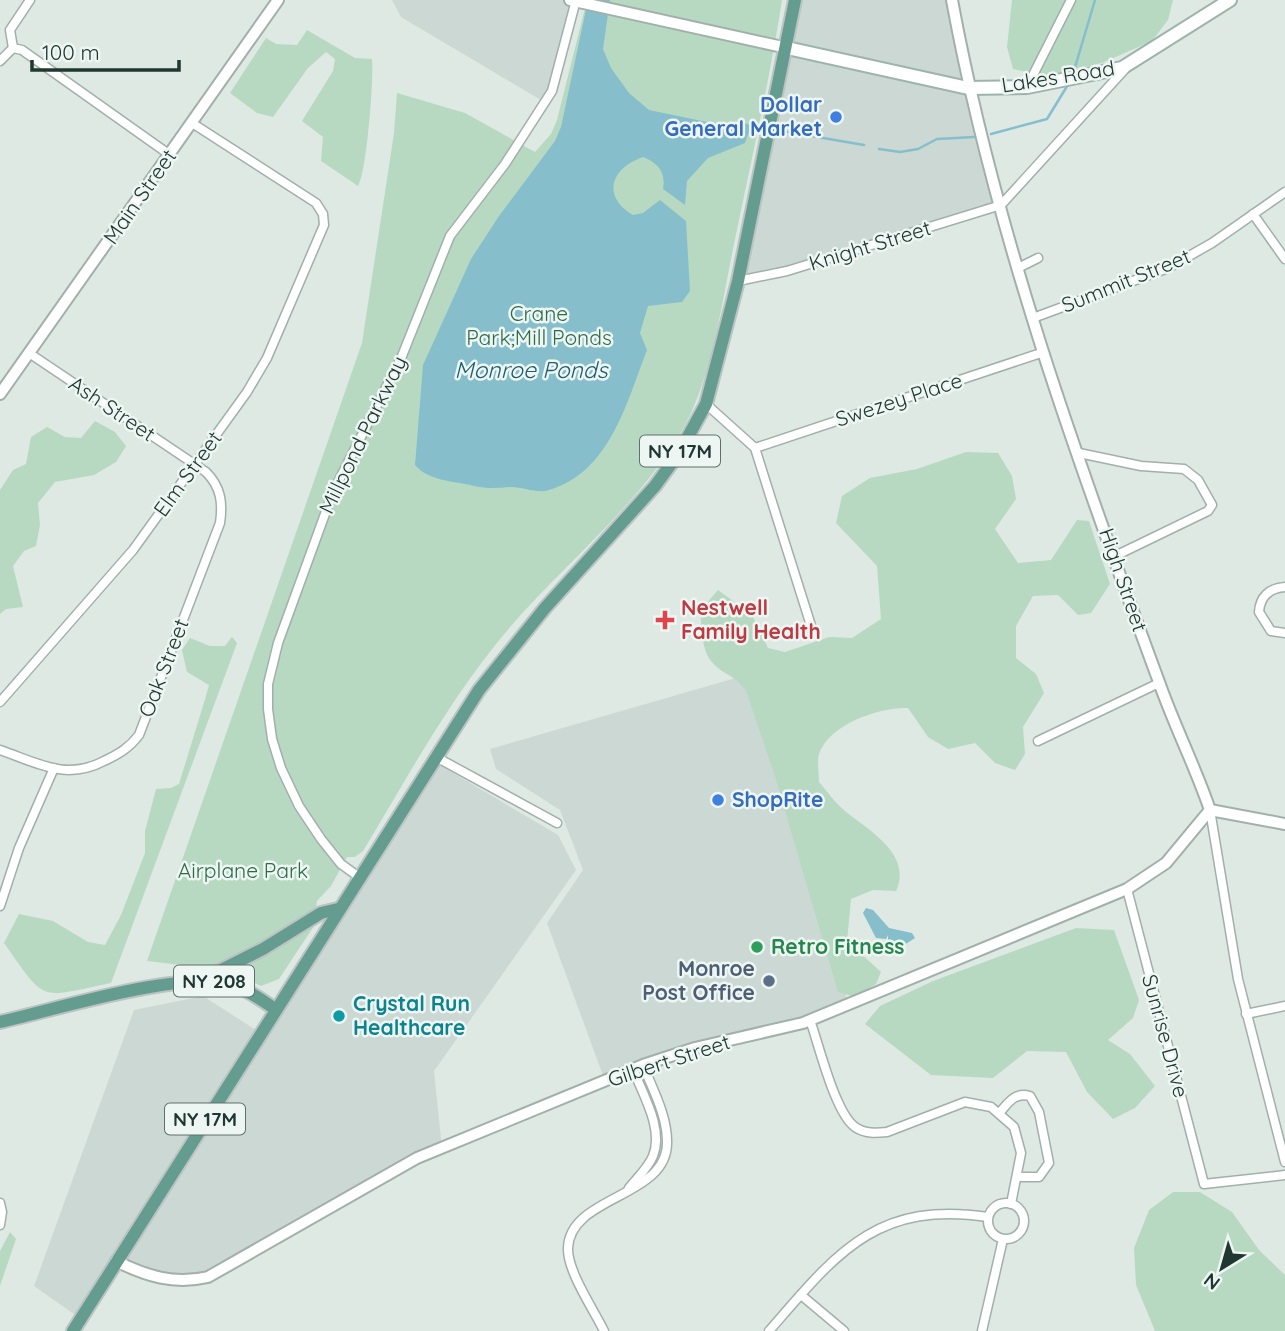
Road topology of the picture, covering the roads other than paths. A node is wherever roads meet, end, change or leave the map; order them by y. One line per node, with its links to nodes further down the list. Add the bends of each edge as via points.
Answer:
1 (30, 0): 8 (street, via 11,26)
2 (278, 0): 14 (street, Main Street)
3 (795, 0): 9 (main road, NY 17M)
4 (952, 0): 13 (street, High Street)
5 (1071, 0): 12 (street)
6 (1230, 0): 11 (main road, Lakes Road)
7 (577, 2): 9 (street); 44 (street, Millpond Parkway, via 552,91 450,236 402,356 333,492 278,643 268,684 268,709 281,768 321,839 341,864)
8 (13, 48): 10 (street); 15 (street)
9 (787, 48): 13 (main road, Lakes Road); 22 (main road, NY 17M)
10 (0, 61)
11 (1129, 64): 12 (main road, Lakes Road, via 1097,76); 17 (street)
12 (1027, 87): 13 (main road, Lakes Road)
13 (968, 88): 17 (street, High Street)
14 (192, 123): 15 (street, Main Street); 30 (street, Elm Street, via 312,200 323,214 323,229 261,369)
15 (170, 155): 25 (street, Main Street)
16 (1285, 192): 18 (street, Summit Street)
17 (1001, 205): 21 (street, High Street); 22 (street, Knight Street, via 777,274)
18 (1254, 214): 20 (street); 23 (street, Summit Street, via 1168,268)
19 (1038, 258): 21 (street)
20 (1285, 259)
21 (1018, 268): 23 (street, High Street)
22 (738, 281): 27 (main road, NY 17M)
23 (1033, 318): 24 (street, High Street)
24 (1044, 352): 28 (street, Swezey Place); 29 (street, High Street)
25 (29, 353): 26 (street, Main Street); 30 (street, Ash Street)
26 (1, 391)
27 (706, 404): 28 (street); 39 (main road, NY 17M, via 655,486 508,652)
28 (755, 447): 33 (street)
29 (1079, 453): 31 (street, High Street); 31 (street, via 1141,466 1184,469 1211,499 1208,511)
30 (195, 464): 36 (street, Elm Street, via 105,585); 40 (street, Oak Street, via 215,481 222,504 220,523 139,735 122,752 89,769 71,772)
31 (1115, 556): 35 (street, High Street)
32 (1285, 587): 34 (street, via 1268,592 1259,605 1271,631)
33 (813, 632)
34 (1285, 633)
35 (1159, 683): 37 (street); 41 (street, High Street)
36 (0, 702)
37 (1038, 741)
38 (0, 750): 40 (street, Oak Street)
39 (436, 757): 42 (street); 44 (main road, NY 17M)
40 (54, 768): 46 (street)
41 (1210, 810): 43 (street); 45 (street, Gilbert Street, via 1166,863); 51 (street, High Street)
42 (556, 824)
43 (1285, 824)
44 (359, 877): 47 (main road, NY 17M)
45 (1128, 888): 52 (street, Gilbert Street); 57 (street, Sunrise Drive, via 1204,1184)
46 (0, 906)
47 (338, 909): 48 (main road, via 321,913); 50 (main road, NY 17M)
48 (201, 980): 50 (main road, NY 208, via 233,985); 53 (main road, NY 208)
49 (1285, 1006): 51 (street)
50 (275, 1009): 64 (main road, NY 17M)
51 (1246, 1014): 56 (street, High Street)
52 (810, 1020): 54 (street, Gilbert Street); 55 (street, via 844,1115 857,1128 887,1132 965,1102)
53 (0, 1022)
54 (638, 1067): 64 (street, Gilbert Street, via 417,1158 208,1277 169,1280); 67 (street, via 663,1118 666,1155 647,1182 629,1188 576,1227 568,1248 570,1262)
55 (1000, 1112): 58 (street, via 1017,1137 1021,1153); 58 (street, via 1023,1094 1030,1096 1039,1112 1049,1163 1040,1177)
56 (1285, 1162)
57 (1285, 1175)
58 (1018, 1177): 60 (street)
59 (0, 1203): 62 (street)
60 (1011, 1204): 61 (street, via 1000,1204); 63 (street, via 1021,1211 1024,1223 1019,1233)
61 (988, 1217): 63 (street, via 993,1234); 65 (street, via 940,1213 889,1225 855,1242 825,1266)
62 (0, 1225)
63 (1003, 1239): 70 (street)
64 (116, 1261): 66 (main road, NY 17M)
65 (801, 1294): 68 (street); 69 (street)
66 (73, 1331)
67 (604, 1331)
68 (769, 1331)
69 (844, 1331)
70 (982, 1331)

